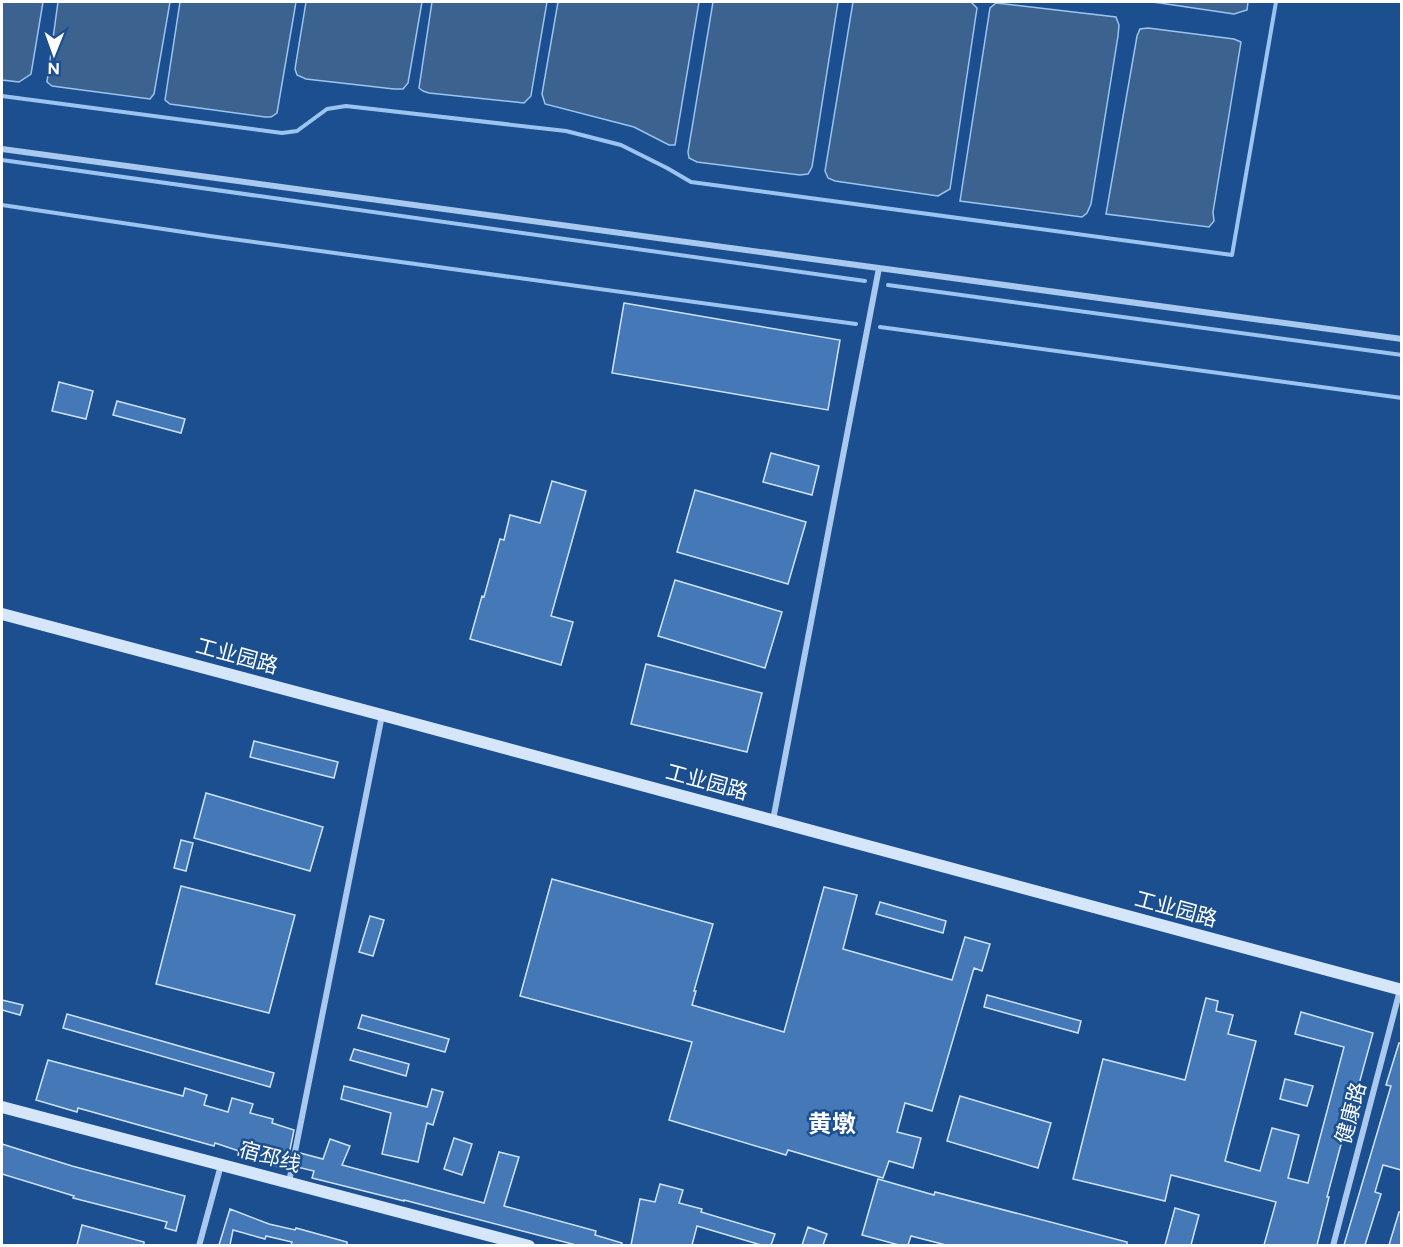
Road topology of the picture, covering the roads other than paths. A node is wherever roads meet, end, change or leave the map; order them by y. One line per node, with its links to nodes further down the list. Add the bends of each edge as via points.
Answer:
1 (2, 149): 2 (street)
2 (879, 268): 3 (street); 6 (street)
3 (1401, 339)
4 (2, 614): 5 (street, 工业园路)
5 (382, 715): 6 (street, 工业园路); 10 (street)
6 (773, 820): 7 (street, 工业园路)
7 (1401, 990): 13 (street, 健康路)
8 (2, 1107): 9 (street, 宿邳线)
9 (221, 1165): 10 (street, 宿邳线); 11 (street)
10 (289, 1182): 12 (street, 宿邳线)
11 (199, 1245)
12 (529, 1245)
13 (1333, 1245)

